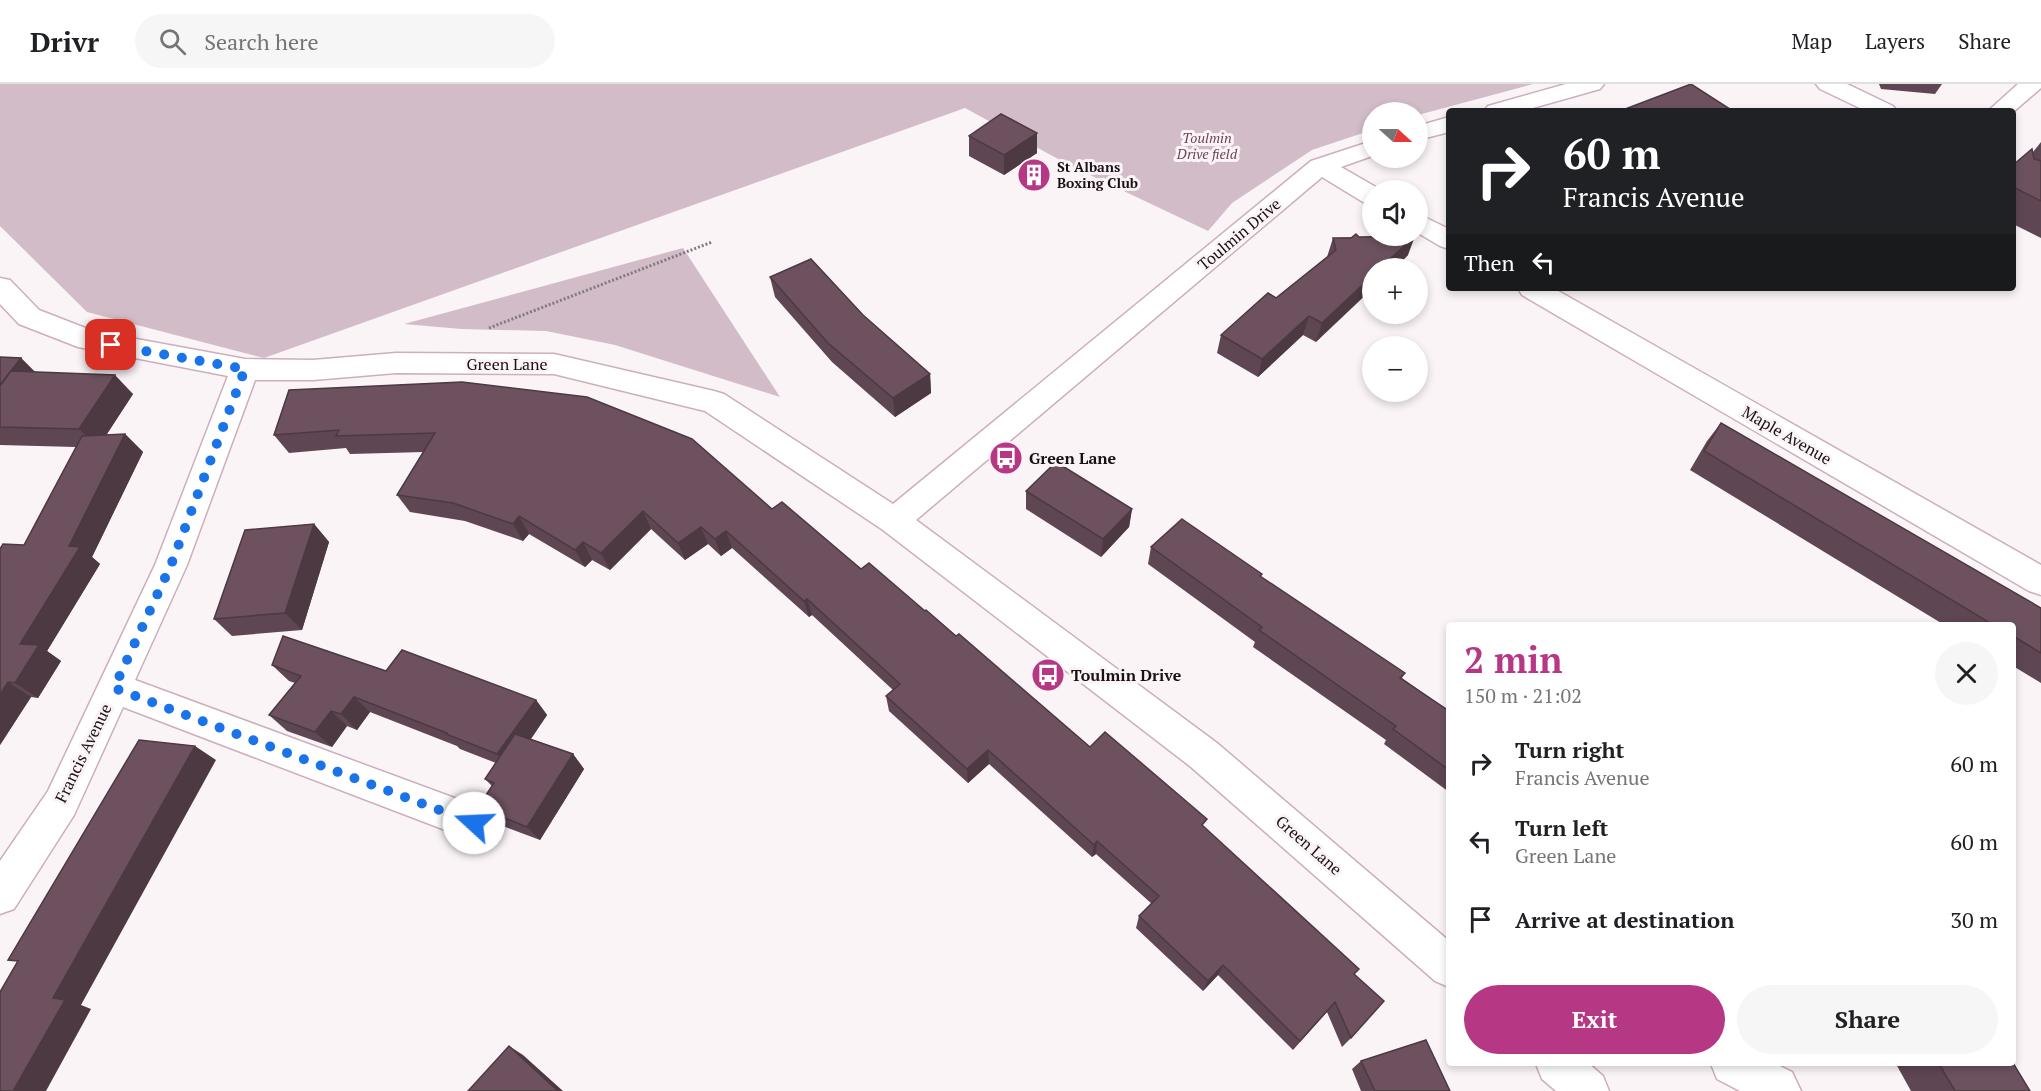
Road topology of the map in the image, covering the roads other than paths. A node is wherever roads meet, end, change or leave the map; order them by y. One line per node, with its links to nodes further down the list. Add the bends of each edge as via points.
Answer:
1 (1592, 84): 4 (street)
2 (1828, 84): 5 (street)
3 (2032, 84): 6 (street)
4 (1507, 108)
5 (1879, 108)
6 (2004, 108)
7 (1446, 125): 8 (street)
8 (1428, 130)
9 (1362, 151): 10 (street, Toulmin Drive)
10 (1320, 166): 11 (street); 17 (street, Toulmin Drive)
11 (1362, 190)
12 (1428, 228): 13 (street)
13 (1446, 238)
14 (0, 286): 16 (street, Green Lane, via 29,316 88,340)
15 (1537, 291): 18 (street, Maple Avenue)
16 (245, 369): 17 (street, Green Lane, via 313,370 396,363 554,364 714,402); 19 (street, Francis Avenue, via 171,565)
17 (894, 521): 22 (street, Green Lane, via 1204,755)
18 (2041, 581)
19 (114, 688): 20 (street); 21 (street, Francis Avenue, via 61,803)
20 (474, 823)
21 (0, 895)
22 (1446, 964)
23 (1559, 1066): 25 (street)
24 (1736, 1066): 26 (street)
25 (1588, 1091)
26 (1780, 1091)

